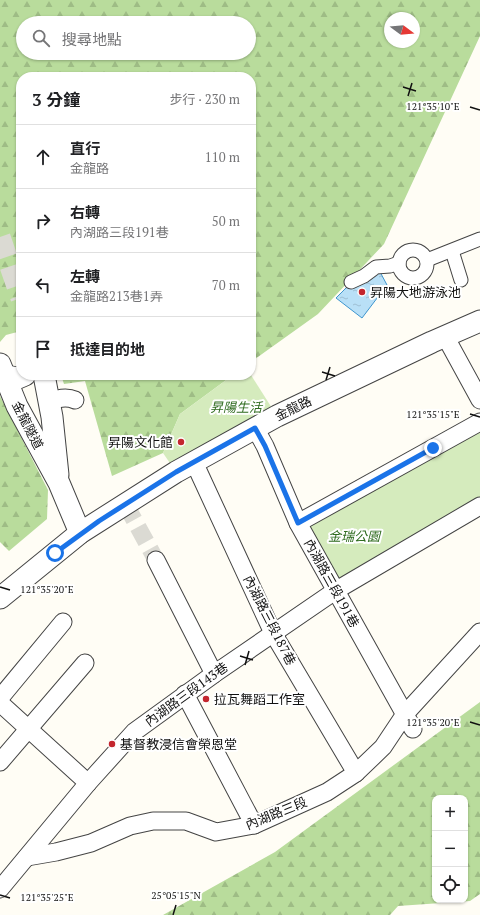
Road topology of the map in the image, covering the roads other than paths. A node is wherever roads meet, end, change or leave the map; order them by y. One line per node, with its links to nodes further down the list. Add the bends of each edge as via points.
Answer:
1 (480, 239): 2 (street)
2 (452, 251): 3 (street); 5 (street)
3 (427, 260): 4 (street, via 421,252 412,250 403,254); 4 (street, via 424,273 413,278 401,272)
4 (399, 263): 6 (street, via 376,267)
5 (461, 280)
6 (351, 282)
7 (480, 321): 8 (street, 金龍路)
8 (445, 336): 13 (street); 16 (street, 金龍路)
9 (10, 372): 14 (street, 金龍隧道)
10 (45, 380): 11 (street, 金龍隧道)
11 (49, 399): 12 (street, via 70,397); 14 (street, via 35,391 26,393); 18 (street, 金龍隧道)
12 (75, 400)
13 (480, 400)
14 (17, 406): 18 (street, 金龍隧道)
15 (480, 422): 20 (street)
16 (255, 428): 17 (street, 金龍路); 20 (street, 內湖路三段191巷)
17 (194, 462): 21 (street, 金龍路); 27 (street, 內湖路三段187巷)
18 (59, 484): 21 (street, 金龍隧道)
19 (480, 506): 23 (street, 內湖路三段143巷)
20 (298, 523): 23 (street, 內湖路三段191巷)
21 (80, 534): 24 (street, 金龍路)
22 (156, 560): 29 (street)
23 (336, 591): 27 (street, 內湖路三段143巷); 33 (street, 內湖路三段191巷)
24 (0, 598)
25 (63, 622): 31 (street)
26 (480, 632): 33 (street, 內湖路三段)
27 (273, 633): 29 (street, 內湖路三段143巷); 37 (street, 內湖路三段187巷)
28 (85, 663): 34 (street)
29 (214, 674): 30 (street, 內湖路三段143巷)
30 (185, 694): 38 (street, 內湖路三段143巷, via 134,732); 39 (street)
31 (0, 698)
32 (0, 703): 34 (street)
33 (405, 714): 35 (street, 內湖路三段191巷); 37 (street, 內湖路三段, via 383,747)
34 (29, 729): 36 (street); 38 (street)
35 (413, 729)
36 (0, 762)
37 (356, 773): 39 (street, 內湖路三段, via 327,792)
38 (88, 783): 40 (street, 內湖路三段143巷)
39 (254, 825): 40 (street, 內湖路三段, via 216,832 186,821 153,821 130,826 91,842 56,852)
40 (27, 857): 41 (street)
41 (0, 889)

